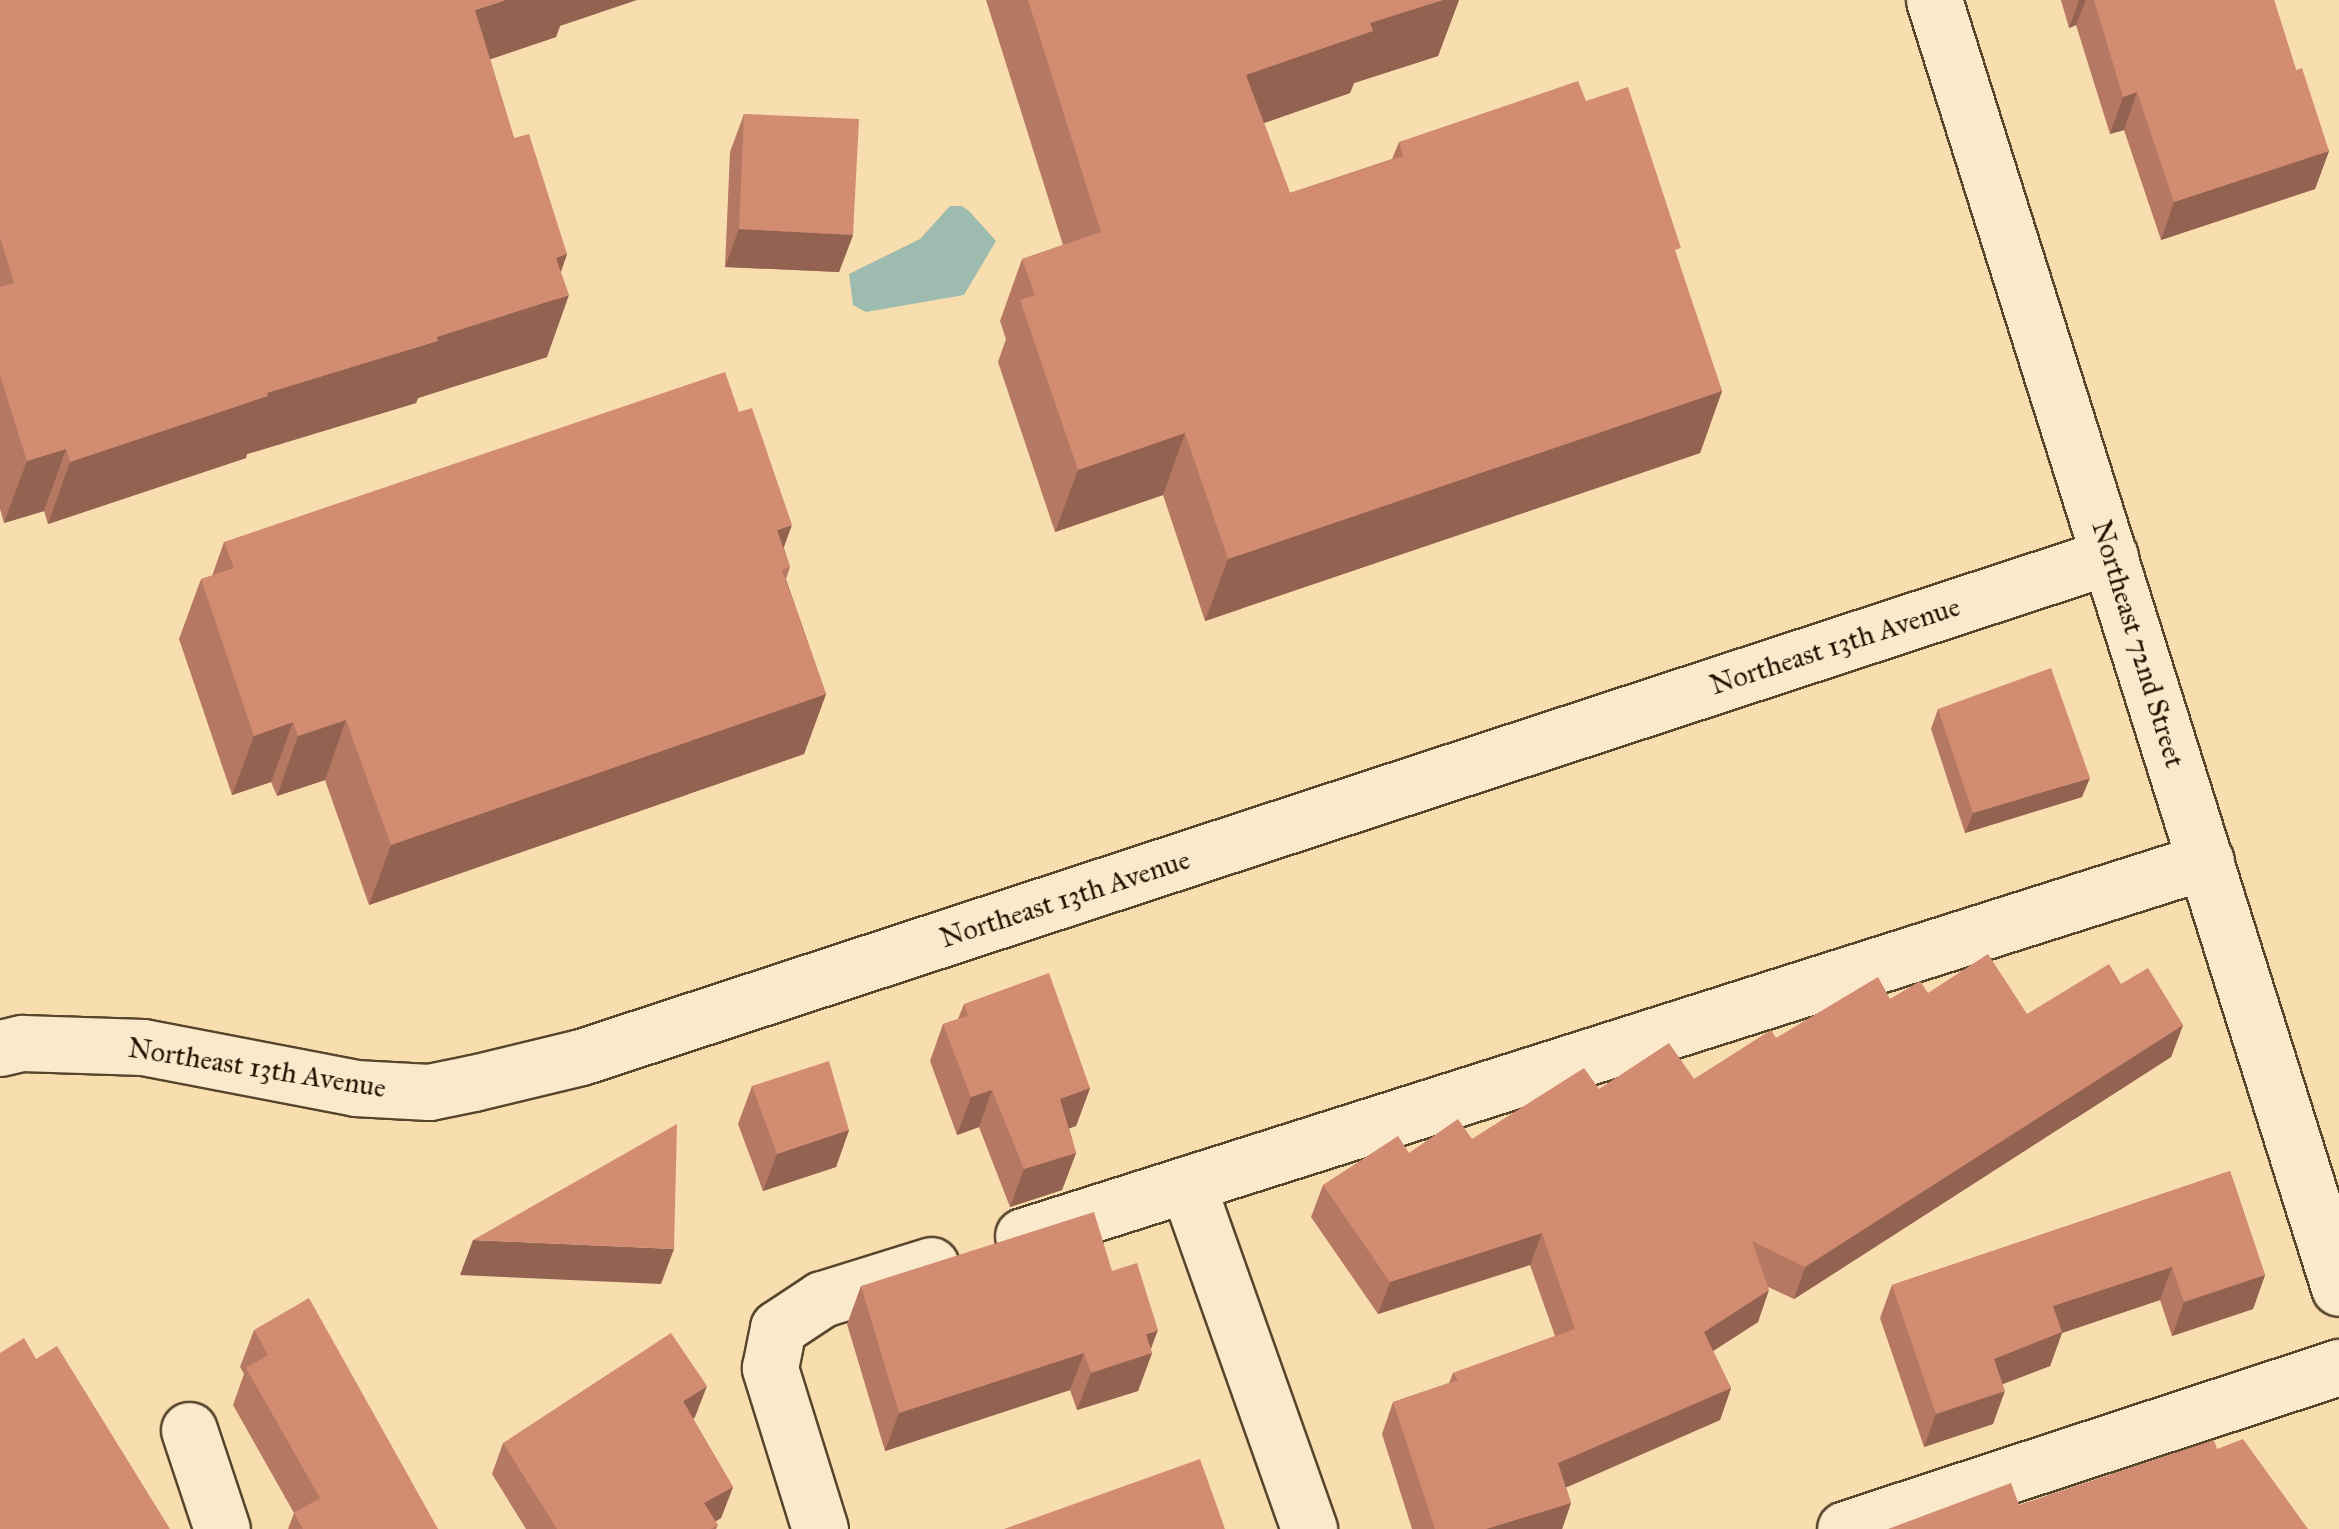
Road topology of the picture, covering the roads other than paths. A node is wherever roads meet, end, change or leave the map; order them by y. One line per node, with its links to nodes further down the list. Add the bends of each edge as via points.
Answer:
1 (1934, 0): 2 (street, Northeast 72nd Street)
2 (2110, 556): 3 (street, Northeast 72nd Street); 4 (street, Northeast 13th Avenue, via 582,1058 429,1092 355,1088 143,1047)
3 (2206, 861): 5 (street); 6 (street, Northeast 72nd Street)
4 (0, 1048)
5 (1187, 1184): 10 (street, via 822,1299 778,1328 770,1368); 11 (street)
6 (2335, 1262)
7 (2339, 1367): 12 (street)
8 (189, 1430): 9 (street)
9 (222, 1529)
10 (820, 1529)
11 (1308, 1529)
12 (1845, 1529)

